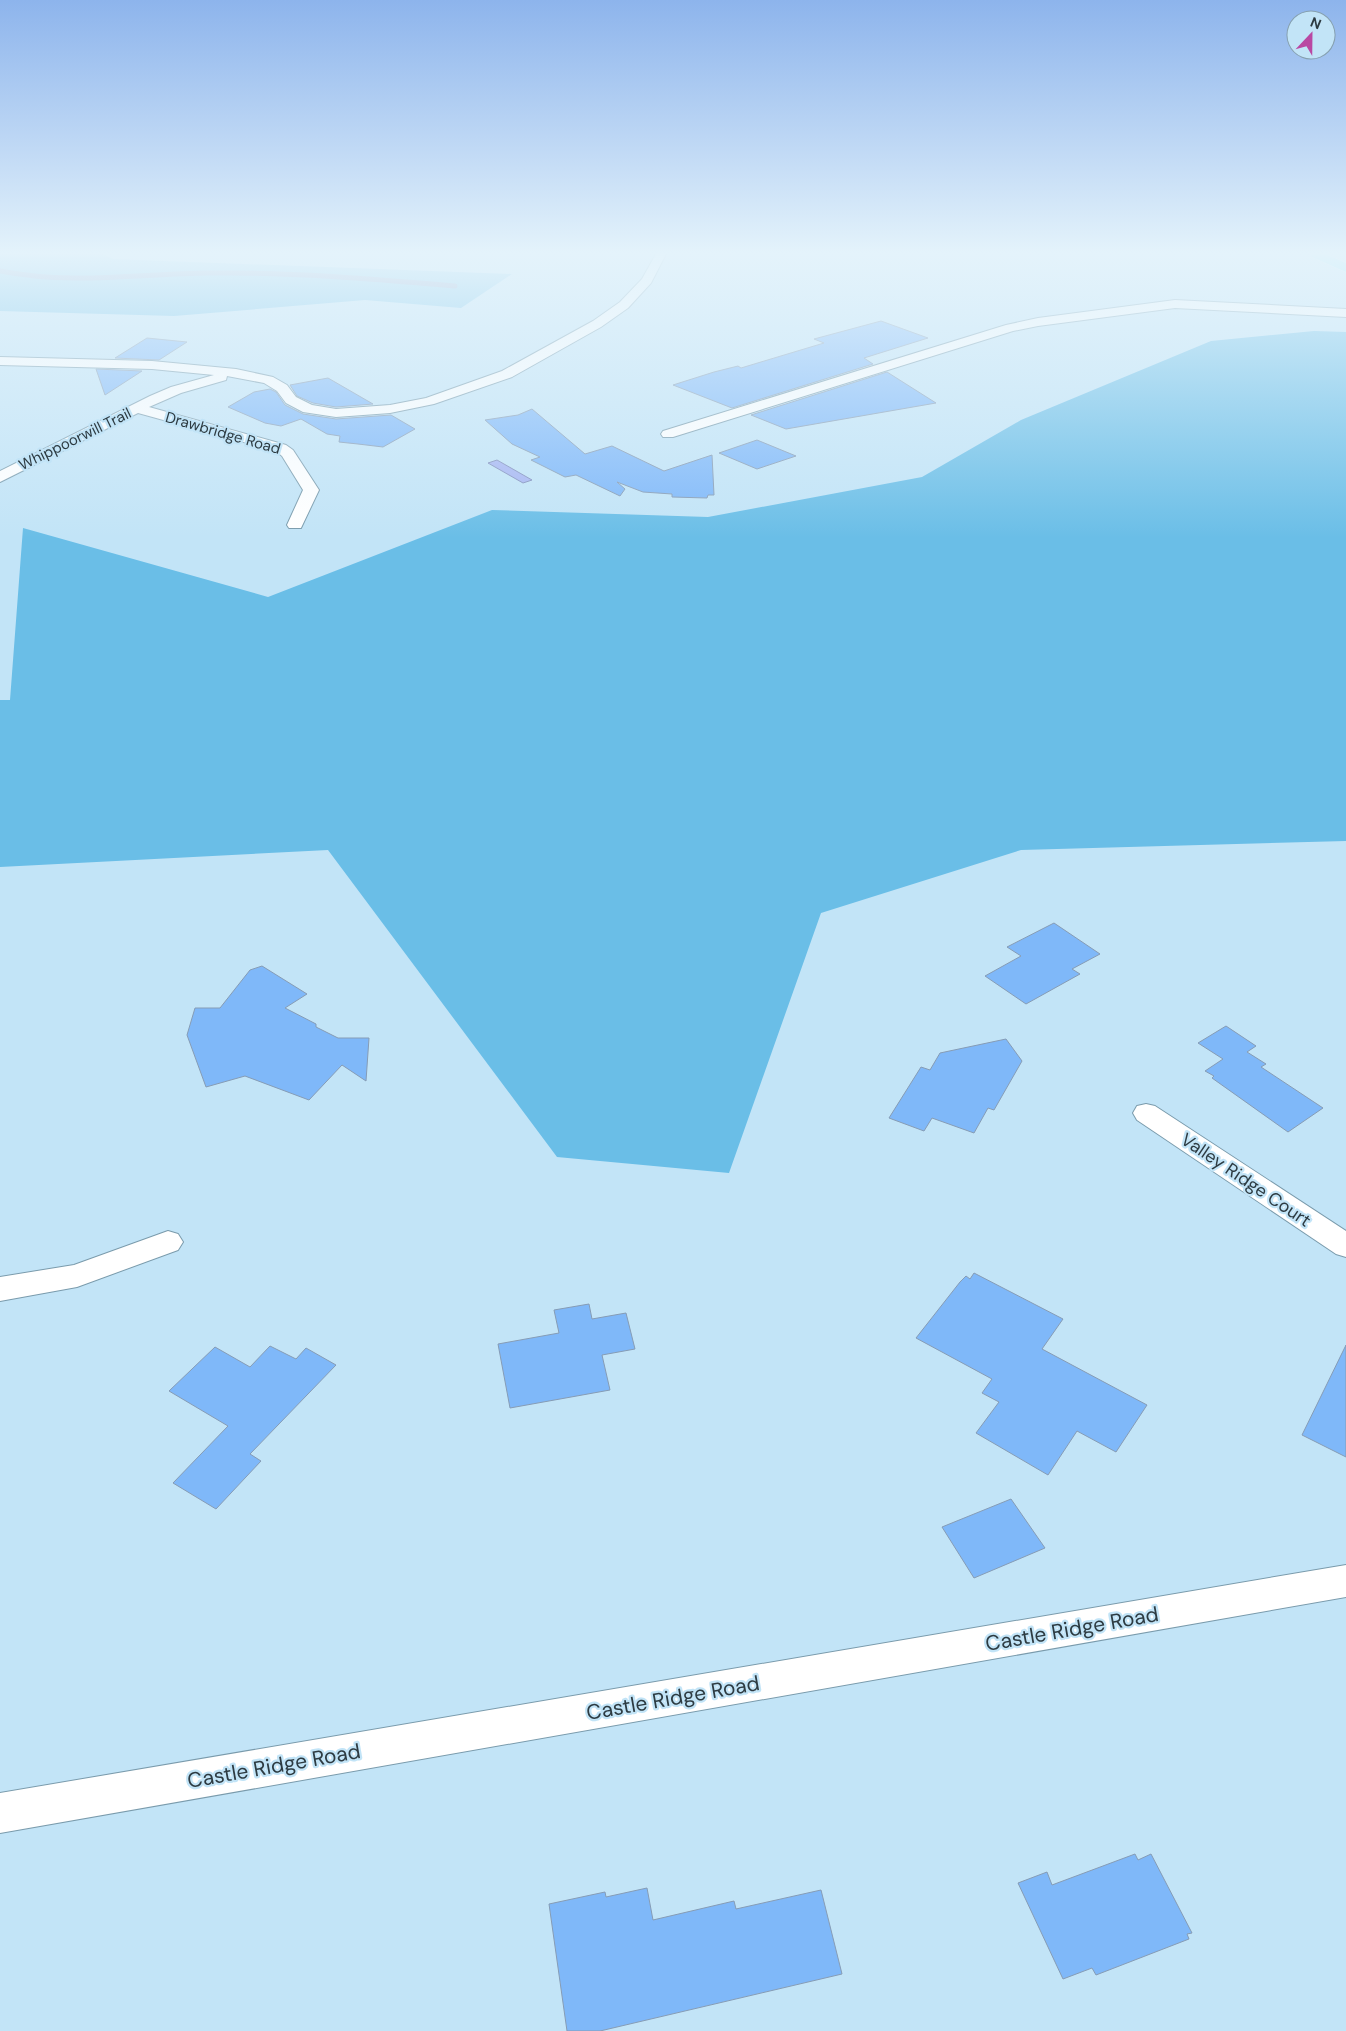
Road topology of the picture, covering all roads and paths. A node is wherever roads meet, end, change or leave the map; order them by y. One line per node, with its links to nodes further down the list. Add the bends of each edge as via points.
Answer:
1 (552, 349): 4 (street, via 507,374 429,401 390,409 336,413 308,409 268,380)
2 (946, 349): 6 (street)
3 (0, 361): 4 (street, via 152,365)
4 (236, 373): 5 (street, Whippoorwill Trail, via 176,390)
5 (136, 408): 7 (street, Whippoorwill Trail); 8 (street, Drawbridge Road, via 281,448 288,453 311,490)
6 (668, 434)
7 (0, 476)
8 (295, 525)
9 (1146, 1113): 11 (street, Valley Ridge Court)
10 (168, 1242): 12 (street, via 77,1276)
11 (1346, 1246)
12 (0, 1289)
13 (1346, 1582): 14 (street, Castle Ridge Road)
14 (0, 1813)

